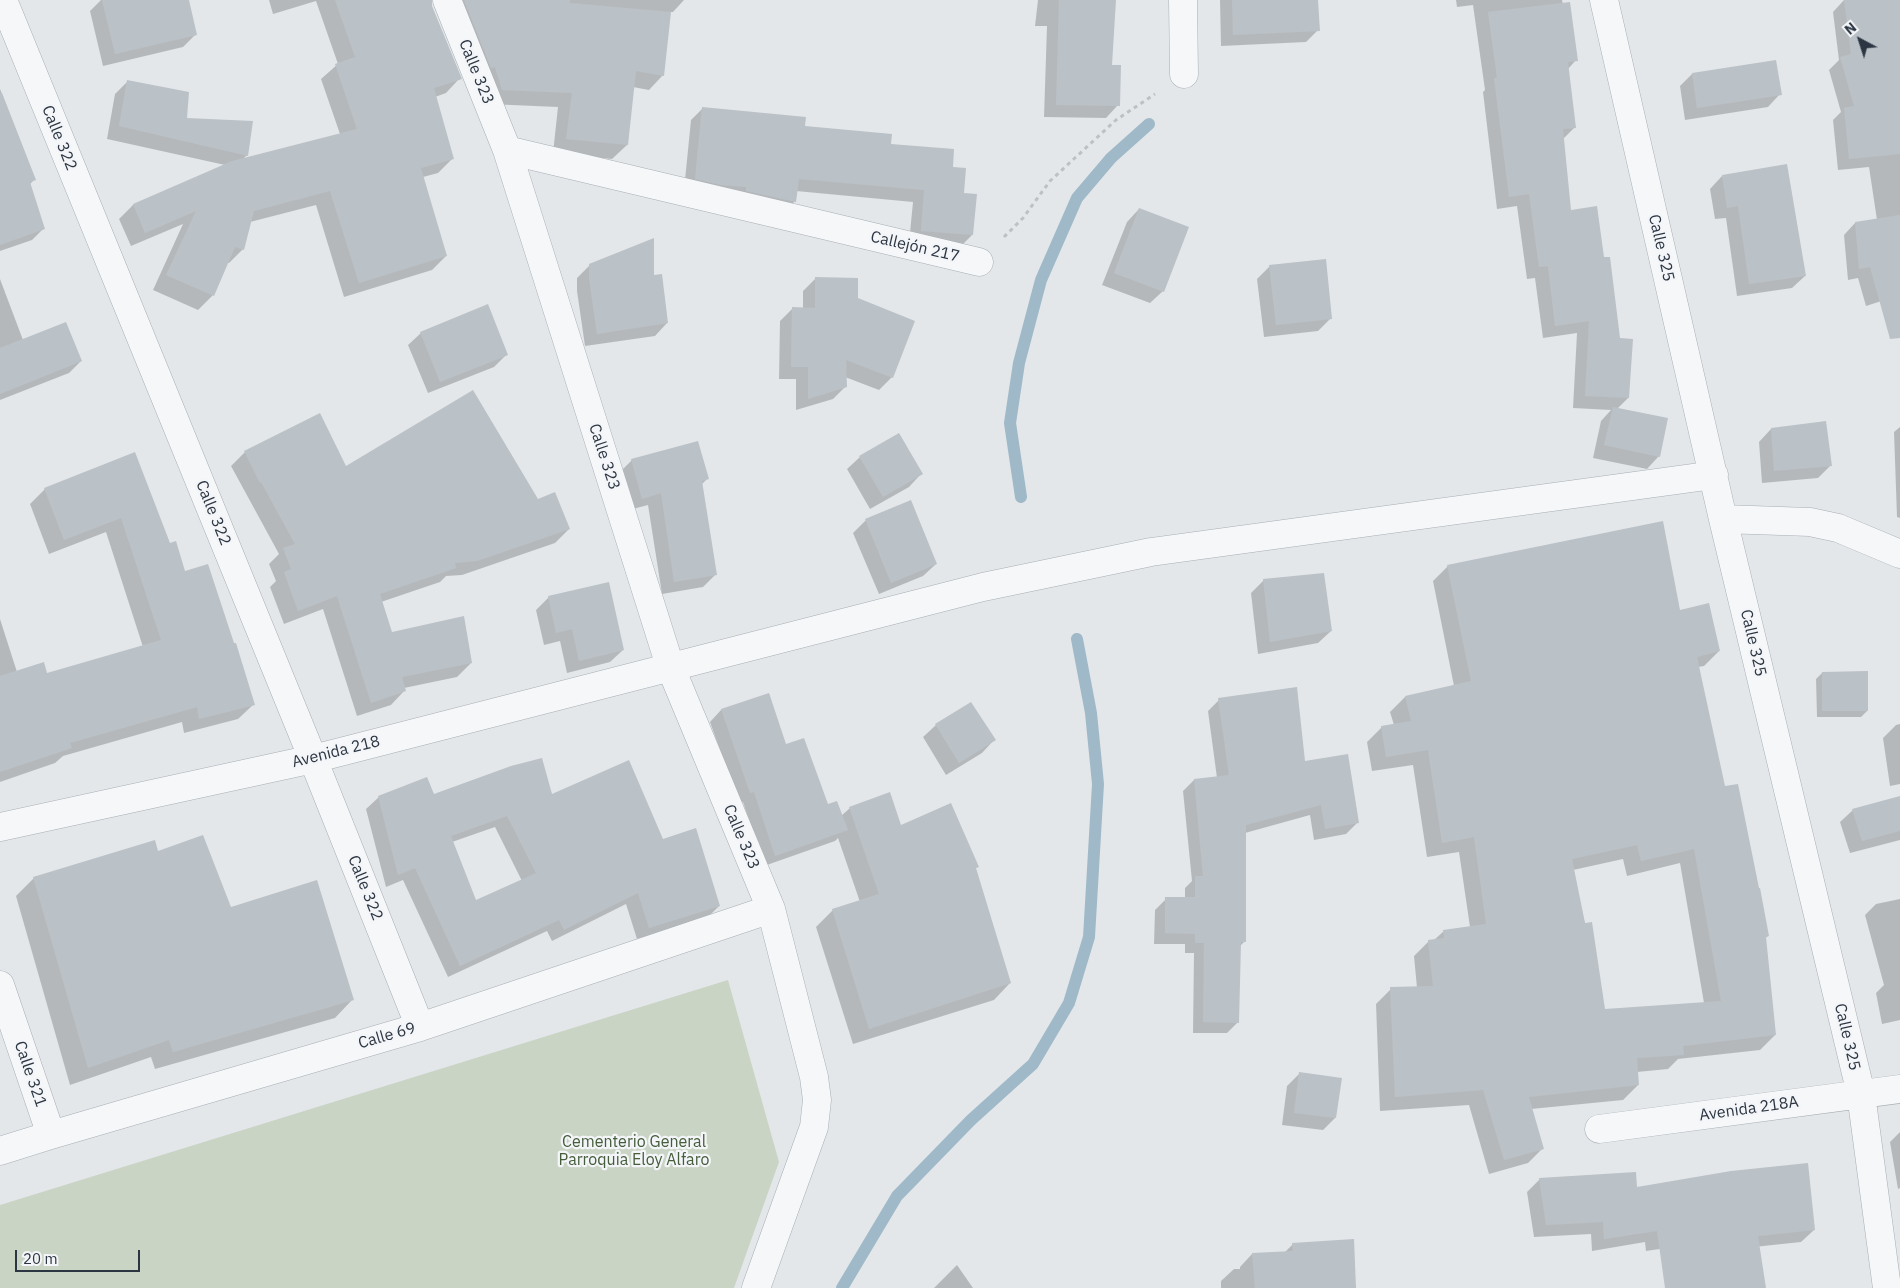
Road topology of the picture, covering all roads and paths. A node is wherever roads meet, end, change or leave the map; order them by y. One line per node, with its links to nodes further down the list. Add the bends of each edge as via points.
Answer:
1 (3, 0): 12 (street, Calle 322)
2 (447, 0): 6 (street, Calle 323)
3 (1183, 0): 5 (street)
4 (1604, 0): 8 (street, Calle 325)
5 (1184, 74): 7 (path, Callejón 217, via 1116,120 1050,181 1022,218)
6 (507, 150): 7 (street, Callejón 217); 11 (street, Calle 323)
7 (979, 262)
8 (1714, 475): 9 (street, Calle 325); 11 (street, Avenida 218, via 1151,552 983,587)
9 (1723, 519): 10 (street, via 1810,522 1838,528); 18 (street, Calle 325)
10 (1900, 554)
11 (670, 666): 12 (street, Avenida 218); 14 (street, Calle 323)
12 (314, 759): 13 (street, Avenida 218); 16 (street, Calle 322)
13 (0, 827)
14 (771, 909): 16 (street, Calle 69); 22 (street, Calle 323, via 817,1100 814,1127)
15 (0, 985): 20 (street, Calle 321)
16 (420, 1027): 20 (street, Calle 69)
17 (1900, 1089): 18 (street, Avenida 218A)
18 (1861, 1094): 19 (street, Avenida 218A); 23 (street, Calle 325)
19 (1599, 1129)
20 (51, 1135): 21 (street, Calle 69)
21 (0, 1151)
22 (756, 1288)
23 (1887, 1288)

